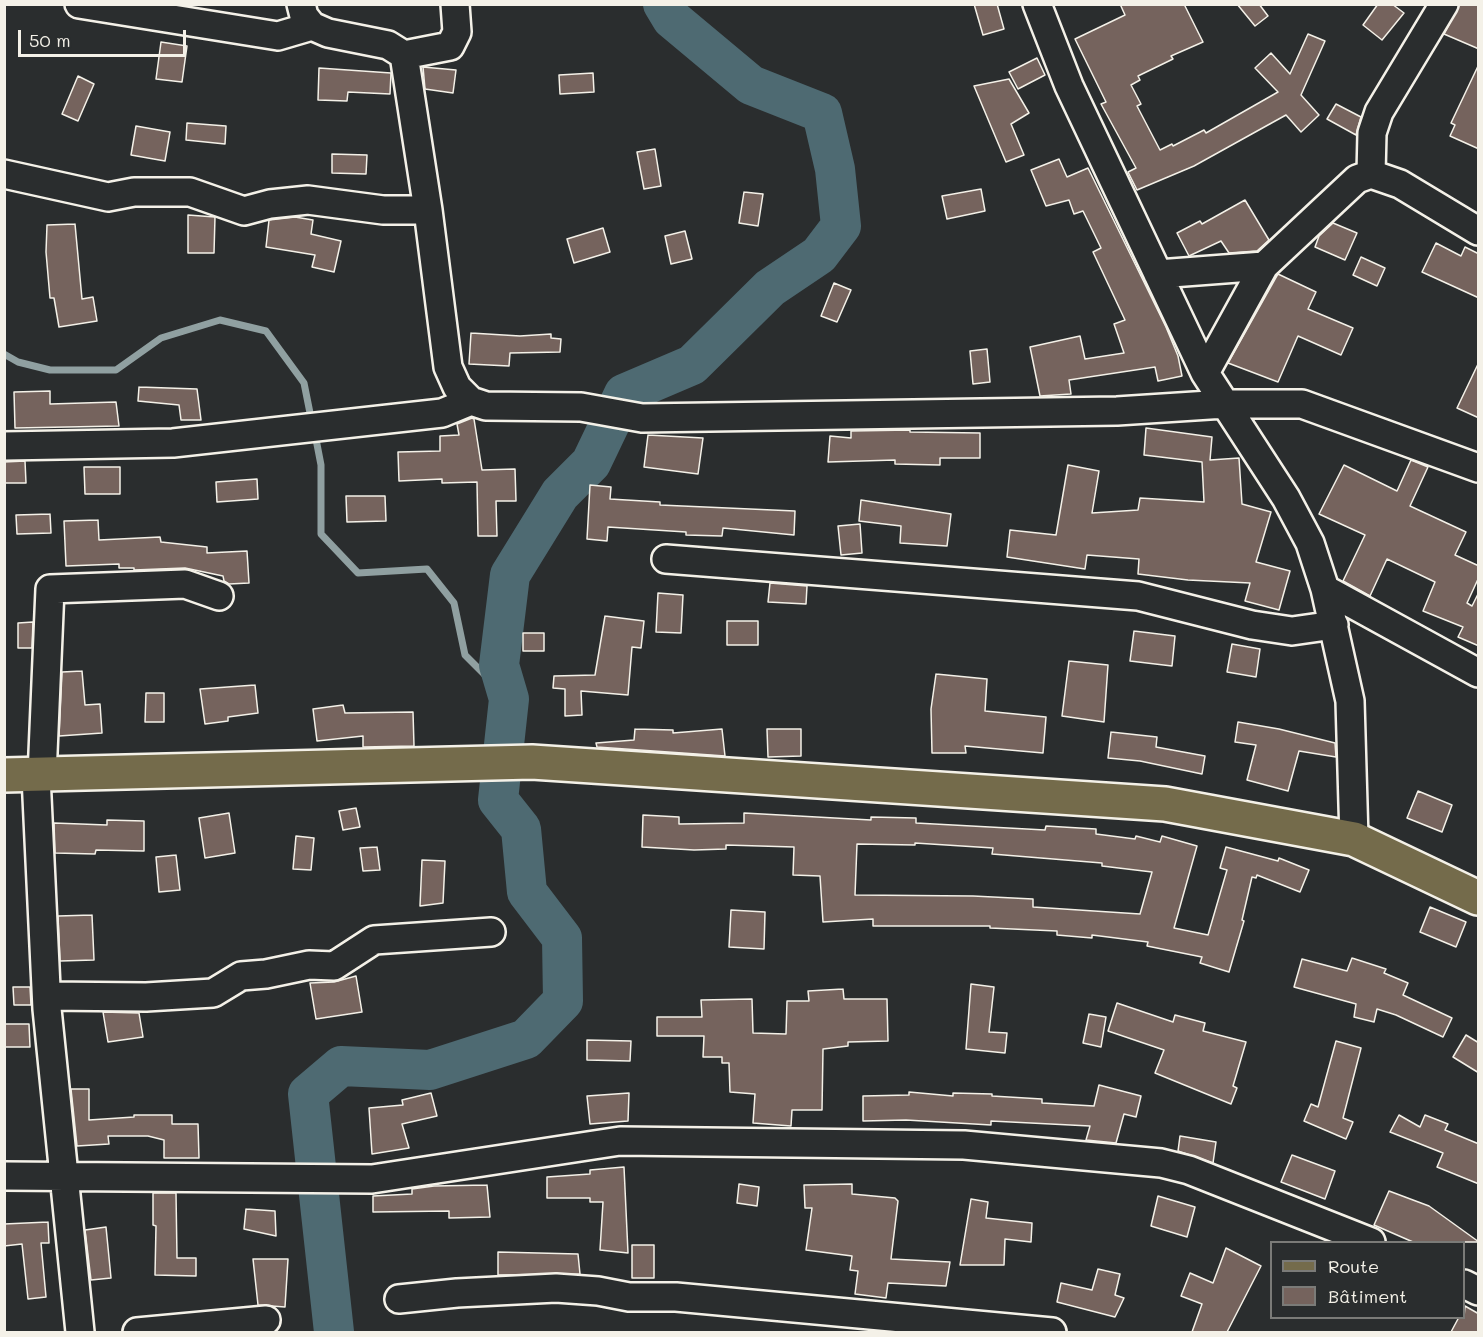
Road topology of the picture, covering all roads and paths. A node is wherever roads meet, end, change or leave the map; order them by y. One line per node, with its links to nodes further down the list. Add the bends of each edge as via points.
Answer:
1 (79, 4): 5 (street, via 278,36)
2 (455, 4): 6 (street, via 457,32 450,46)
3 (1037, 4): 12 (street, via 1069,86)
4 (1444, 4): 8 (street, via 1379,112 1372,134)
5 (306, 15): 6 (street, via 328,33 388,45)
6 (404, 55): 9 (street)
7 (4, 174): 9 (street, via 108,198 134,192 190,192 244,211 308,200 383,210)
8 (1371, 174): 10 (street, via 1400,184); 11 (street, via 1357,179)
9 (428, 210): 14 (street, via 448,367 457,387)
10 (1479, 231)
11 (1263, 266): 12 (street); 13 (street)
12 (1158, 274): 13 (street)
13 (1205, 373): 15 (street)
14 (471, 401): 15 (street, via 486,406 581,408 642,418 1117,411); 16 (street, via 442,413 173,442)
15 (1225, 405): 17 (street, via 1302,404); 19 (street, via 1286,498 1310,543)
16 (4, 446)
17 (1479, 468)
18 (666, 559): 21 (street, via 1138,596 1252,625 1292,631)
19 (1325, 589): 21 (street); 22 (street)
20 (219, 596): 23 (street, via 185,584 50,589)
21 (1334, 625): 24 (street, via 1350,701)
22 (1479, 673)
23 (28, 775): 24 (main road, via 532,762 1165,804); 27 (street)
24 (1354, 839): 25 (main road)
25 (1479, 898)
26 (491, 932): 27 (street, via 374,940 334,966 309,965 241,976 213,993)
27 (46, 996): 29 (street)
28 (4, 1176): 29 (street)
29 (63, 1176): 30 (street, via 372,1179 620,1142 964,1144 1180,1167); 35 (street)
30 (1368, 1241)
31 (1465, 1284): 32 (street)
32 (1479, 1291)
33 (399, 1299): 37 (street, via 556,1288 629,1298 676,1297)
34 (266, 1320): 36 (street)
35 (80, 1332)
36 (137, 1332)
37 (1052, 1332)

